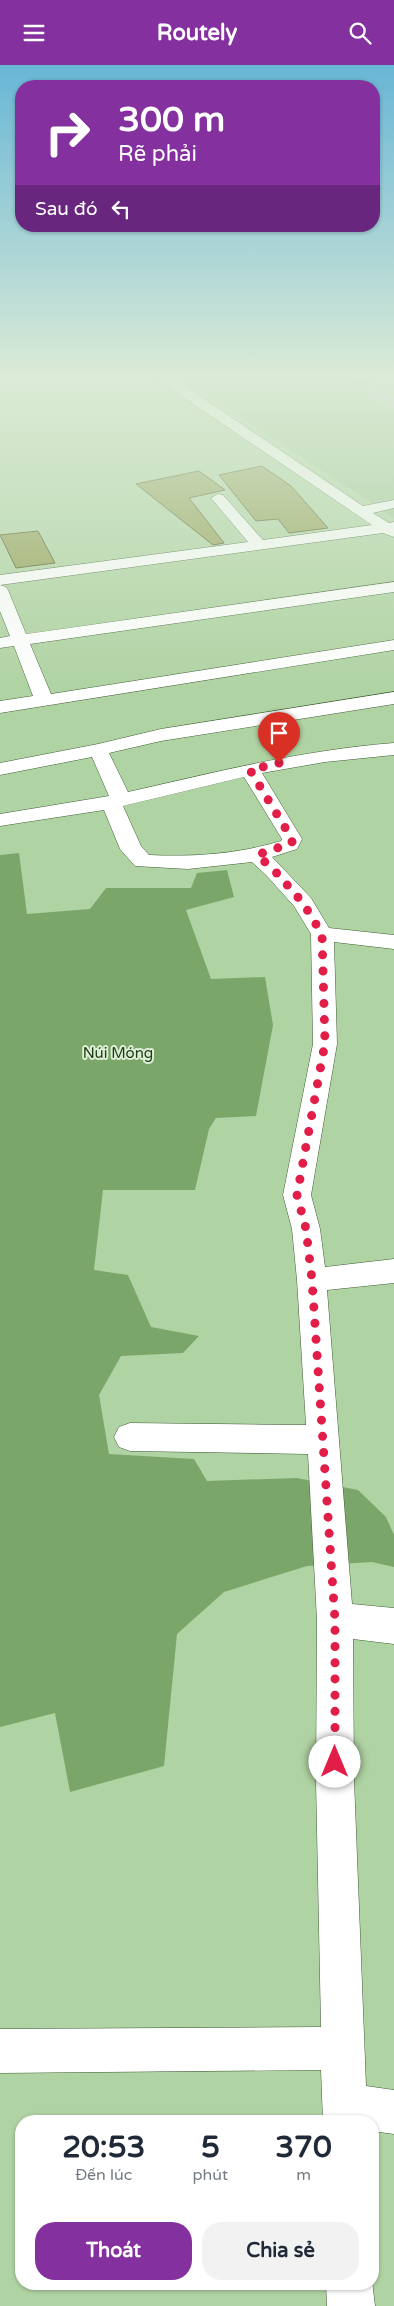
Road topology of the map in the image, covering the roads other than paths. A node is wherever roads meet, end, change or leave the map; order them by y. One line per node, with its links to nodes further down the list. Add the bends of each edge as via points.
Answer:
1 (315, 481): 4 (street)
2 (218, 498): 6 (street)
3 (394, 503): 4 (street)
4 (360, 511): 5 (street)
5 (391, 530): 6 (street)
6 (259, 545): 7 (street)
7 (0, 580)
8 (394, 587): 10 (street)
9 (0, 590): 10 (street)
10 (20, 640): 11 (street); 14 (street)
11 (0, 643)
12 (394, 645): 14 (street)
13 (394, 698): 17 (street, via 160,735)
14 (44, 700): 15 (street)
15 (0, 707)
16 (394, 749): 19 (street, via 360,751)
17 (98, 750): 18 (street); 20 (street)
18 (0, 769)
19 (250, 770): 20 (street); 22 (street, via 292,839 290,845)
20 (116, 801): 21 (street); 22 (street, via 131,849 143,861 188,863)
21 (0, 820)
22 (257, 855): 23 (street, via 303,903)
23 (322, 934): 24 (street); 26 (street, via 325,1043 297,1195 306,1229)
24 (394, 942)
25 (394, 1271): 26 (street)
26 (312, 1280): 28 (street)
27 (130, 1437): 28 (street)
28 (322, 1439): 29 (street)
29 (335, 1620): 30 (street); 31 (street, via 335,1780)
30 (394, 1626)
31 (344, 2048): 32 (street); 34 (street)
32 (0, 2051)
33 (394, 2111): 34 (street)
34 (345, 2113)
35 (350, 2290): 36 (street)
36 (351, 2306)

